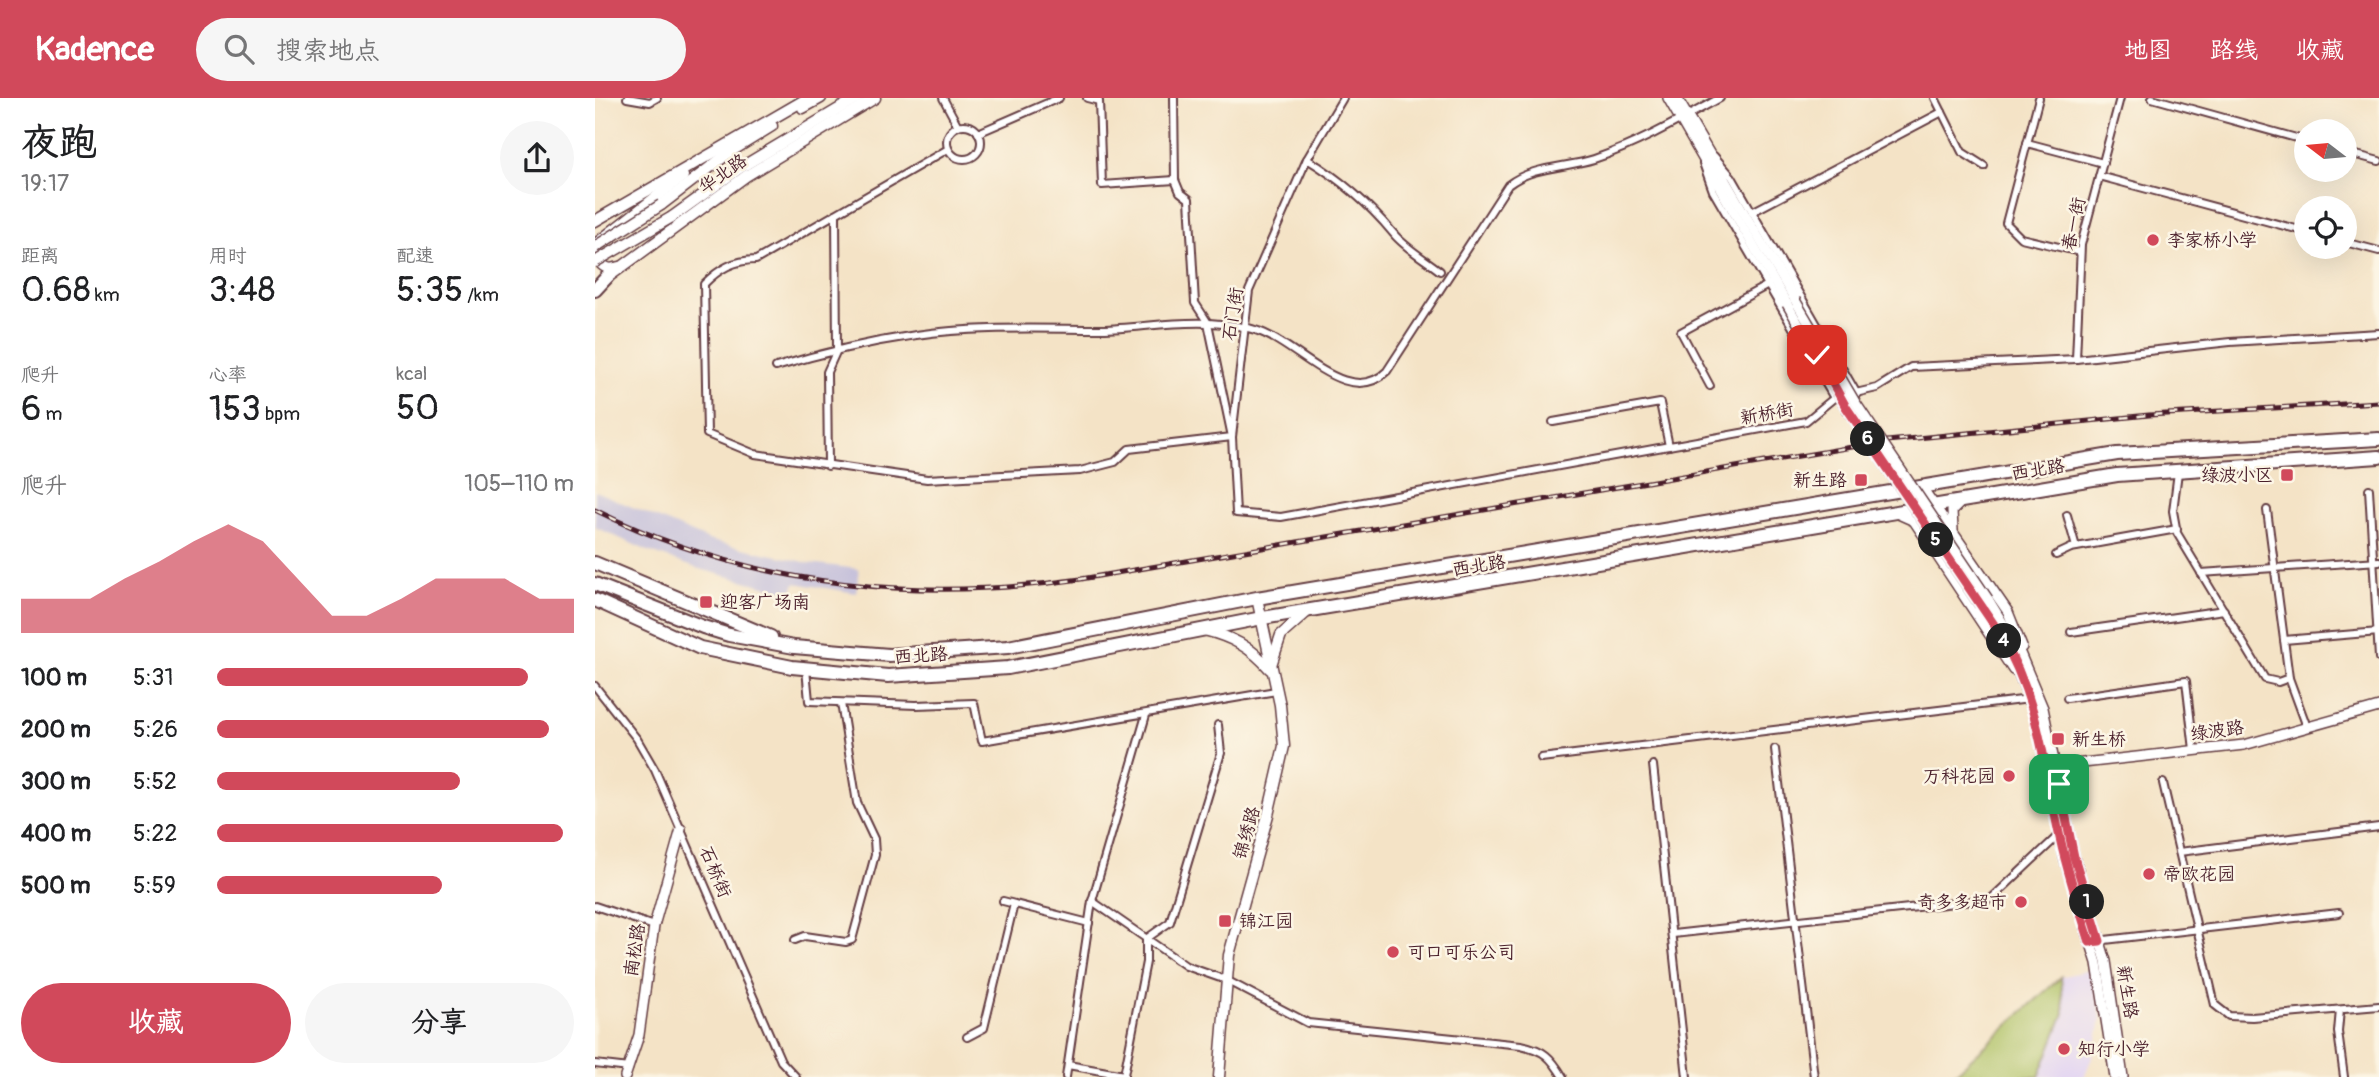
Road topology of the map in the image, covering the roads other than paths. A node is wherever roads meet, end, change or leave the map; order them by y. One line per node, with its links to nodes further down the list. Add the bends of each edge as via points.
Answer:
1 (627, 98): 18 (street)
2 (808, 98): 25 (main road, 华北路)
3 (821, 98): 40 (main road, bridge, via 730,152 661,205)
4 (857, 98): 43 (main road, 华北路, bridge)
5 (875, 98): 44 (main road, 华北路, via 746,176)
6 (943, 98): 21 (street)
7 (1059, 98): 22 (street)
8 (1087, 98): 34 (street, via 1099,101 1102,185)
9 (1174, 98): 34 (street)
10 (1343, 98): 29 (street, 石门街)
11 (1668, 98): 20 (main road, 新生路)
12 (1677, 98): 20 (main road, 新生路)
13 (1720, 98): 20 (street)
14 (1935, 98): 19 (street)
15 (2039, 98): 24 (street)
16 (2120, 98): 31 (street, 春一街)
17 (2152, 98): 23 (street)
18 (652, 99)
19 (1942, 112): 32 (street, via 1962,152); 35 (street)
20 (1684, 118): 27 (main road, 新生路); 51 (street, via 1597,158 1525,175 1508,186 1387,371 1370,383 1342,380 1262,332)
21 (958, 126): 22 (street); 26 (street, via 948,138)
22 (978, 132): 26 (street, via 981,143 972,157 956,157)
23 (2294, 137)
24 (2027, 143): 31 (street); 42 (street, via 2006,223 2021,238)
25 (720, 149): 37 (main road, 华北路); 44 (main road, via 602,236 596,249 599,263 611,269)
26 (949, 149): 36 (street)
27 (1704, 153): 35 (street, via 1727,170); 47 (street, via 1713,191); 84 (main road, 新生路, bridge, via 1846,407)
28 (2357, 155): 30 (street)
29 (1307, 159): 45 (street, via 1334,175); 51 (street, 石门街, via 1248,291)
30 (2379, 161)
31 (2103, 163): 33 (street, 春一街)
32 (1985, 166)
33 (2099, 176): 38 (street); 42 (street, 春一街)
34 (1175, 180): 50 (street, via 1189,199 1195,303)
35 (1752, 212): 57 (street)
36 (836, 214): 53 (street); 64 (street, via 756,260 740,260 717,271 703,284 708,434 755,454)
37 (595, 221)
38 (2294, 228)
39 (2357, 245): 41 (street)
40 (595, 247)
41 (2379, 251)
42 (2080, 252): 54 (street, 春一街)
43 (595, 262)
44 (624, 265): 46 (main road, 华北路)
45 (1440, 271)
46 (607, 277): 48 (highway)
47 (1768, 285): 56 (street, via 1681,332); 58 (street)
48 (595, 288)
49 (2379, 322): 52 (street)
50 (1207, 323): 51 (street); 53 (street, via 968,330); 60 (street)
51 (1244, 328): 60 (street, 石门街)
52 (2377, 333): 54 (street, 新桥街, via 2230,342)
53 (837, 349): 55 (street); 64 (street, via 827,372)
54 (2076, 359): 57 (street, 新桥街, via 1911,368)
55 (776, 367)
56 (1710, 386)
57 (1857, 394): 58 (street, 新桥街)
58 (1834, 398): 62 (street, 新桥街, via 1806,421)
59 (1553, 422): 62 (street, via 1660,403)
60 (1232, 437): 64 (street, via 1129,449 1115,462 1080,471 927,479); 70 (street, 石门街)
61 (2379, 439): 67 (highway, 西北路, via 2117,454 1958,480)
62 (1669, 446): 70 (street, 新桥街, via 1281,517)
63 (2379, 457): 65 (highway, 西北路)
64 (828, 466)
65 (2178, 471): 68 (highway, 西北路, via 2117,475); 73 (street, via 2173,511)
66 (2368, 489): 77 (street)
67 (1928, 496): 68 (highway, 西北路); 71 (highway, 西北路); 74 (main road); 82 (highway, 西北路)
68 (1965, 500): 74 (main road, via 1952,511)
69 (2267, 510): 79 (street)
70 (1236, 513)
71 (1916, 514): 86 (highway, 西北路, via 1890,512); 101 (main road)
72 (2067, 515): 75 (street)
73 (2177, 529): 75 (street); 80 (street)
74 (1954, 536): 94 (main road, via 2008,612)
75 (2075, 547): 76 (street)
76 (2056, 555)
77 (2376, 561): 79 (street); 90 (street)
78 (595, 563): 92 (highway)
79 (2274, 568): 80 (street); 91 (street)
80 (2201, 573): 85 (street)
81 (595, 584): 92 (highway, 西北路, via 703,627)
82 (1257, 598): 87 (main road, 锦绣路); 92 (highway, 西北路, via 1008,647 889,655)
83 (595, 600): 95 (highway, 西北路, via 700,648)
84 (1984, 602): 94 (main road, 新生路); 101 (main road, 新生路)
85 (2224, 610): 89 (street); 97 (street, via 2265,679)
86 (1309, 611): 87 (highway, 西北路); 96 (main road, via 1281,635)
87 (1261, 618): 88 (highway, 西北路); 96 (main road, 锦绣路)
88 (1201, 630): 95 (highway, 西北路, via 1008,668 888,676); 96 (main road, via 1241,643)
89 (2071, 632)
90 (2378, 632): 91 (street); 93 (street)
91 (2284, 640): 97 (street)
92 (794, 647)
93 (2379, 658)
94 (2027, 666): 111 (main road, 新生路, via 2043,708)
95 (806, 669): 102 (street, via 809,701)
96 (1271, 670): 99 (main road, 锦绣路)
97 (2289, 678): 106 (street)
98 (595, 686): 114 (street, 石桥街, via 647,755)
99 (1276, 691): 104 (street); 130 (main road, 锦绣路, via 1284,728 1282,762 1236,924)
100 (2067, 698): 108 (street, via 2186,681)
101 (2031, 699): 109 (street); 115 (main road, 新生路)
102 (841, 703): 104 (street, via 974,703 982,741); 128 (street, via 857,803 874,839 874,855 852,940 805,936)
103 (2379, 707): 106 (main road, 绿波路)
104 (1146, 715): 118 (street)
105 (1218, 725): 127 (street, via 1221,753 1170,922)
106 (2307, 727): 108 (main road, 绿波路, via 2244,745)
107 (1775, 749): 122 (street)
108 (2194, 750): 111 (main road, 绿波路)
109 (1541, 758)
110 (1653, 765): 126 (street)
111 (2056, 766): 129 (main road, 新生路)
112 (2163, 783): 116 (street)
113 (2379, 827): 116 (street)
114 (681, 829): 124 (main road, 南松路); 137 (street, 石桥街, via 781,1061)
115 (2059, 835): 122 (street, via 1991,899); 129 (main road, 新生路)
116 (2179, 852): 125 (street)
117 (1003, 901): 119 (street)
118 (1092, 901): 123 (street); 127 (street)
119 (1014, 904): 123 (street); 133 (street, via 985,1028)
120 (595, 906): 124 (street)
121 (2339, 913): 125 (street)
122 (1794, 921): 126 (street); 142 (street)
123 (1089, 923): 135 (street)
124 (654, 926): 136 (main road, 南松路, via 639,1035)
125 (2197, 929): 129 (street); 132 (street, via 2215,1005 2229,1016)
126 (1673, 934): 141 (street)
127 (1146, 939): 130 (street, via 1186,966); 135 (street, via 1146,962 1125,1075)
128 (795, 940)
129 (2095, 942): 143 (main road, 新生路); 144 (main road, 新生路, via 2112,992)
130 (1227, 980): 139 (main road, 锦绣路); 140 (street, via 1308,1023 1541,1049)
131 (2379, 1006): 132 (street)
132 (2340, 1010): 145 (street)
133 (967, 1037)
134 (595, 1064): 136 (street)
135 (1068, 1065): 138 (street)
136 (627, 1072)
137 (796, 1077)
138 (1066, 1077)
139 (1219, 1077)
140 (1563, 1077)
141 (1687, 1077)
142 (1814, 1077)
143 (2115, 1077)
144 (2123, 1077)
145 (2344, 1077)

